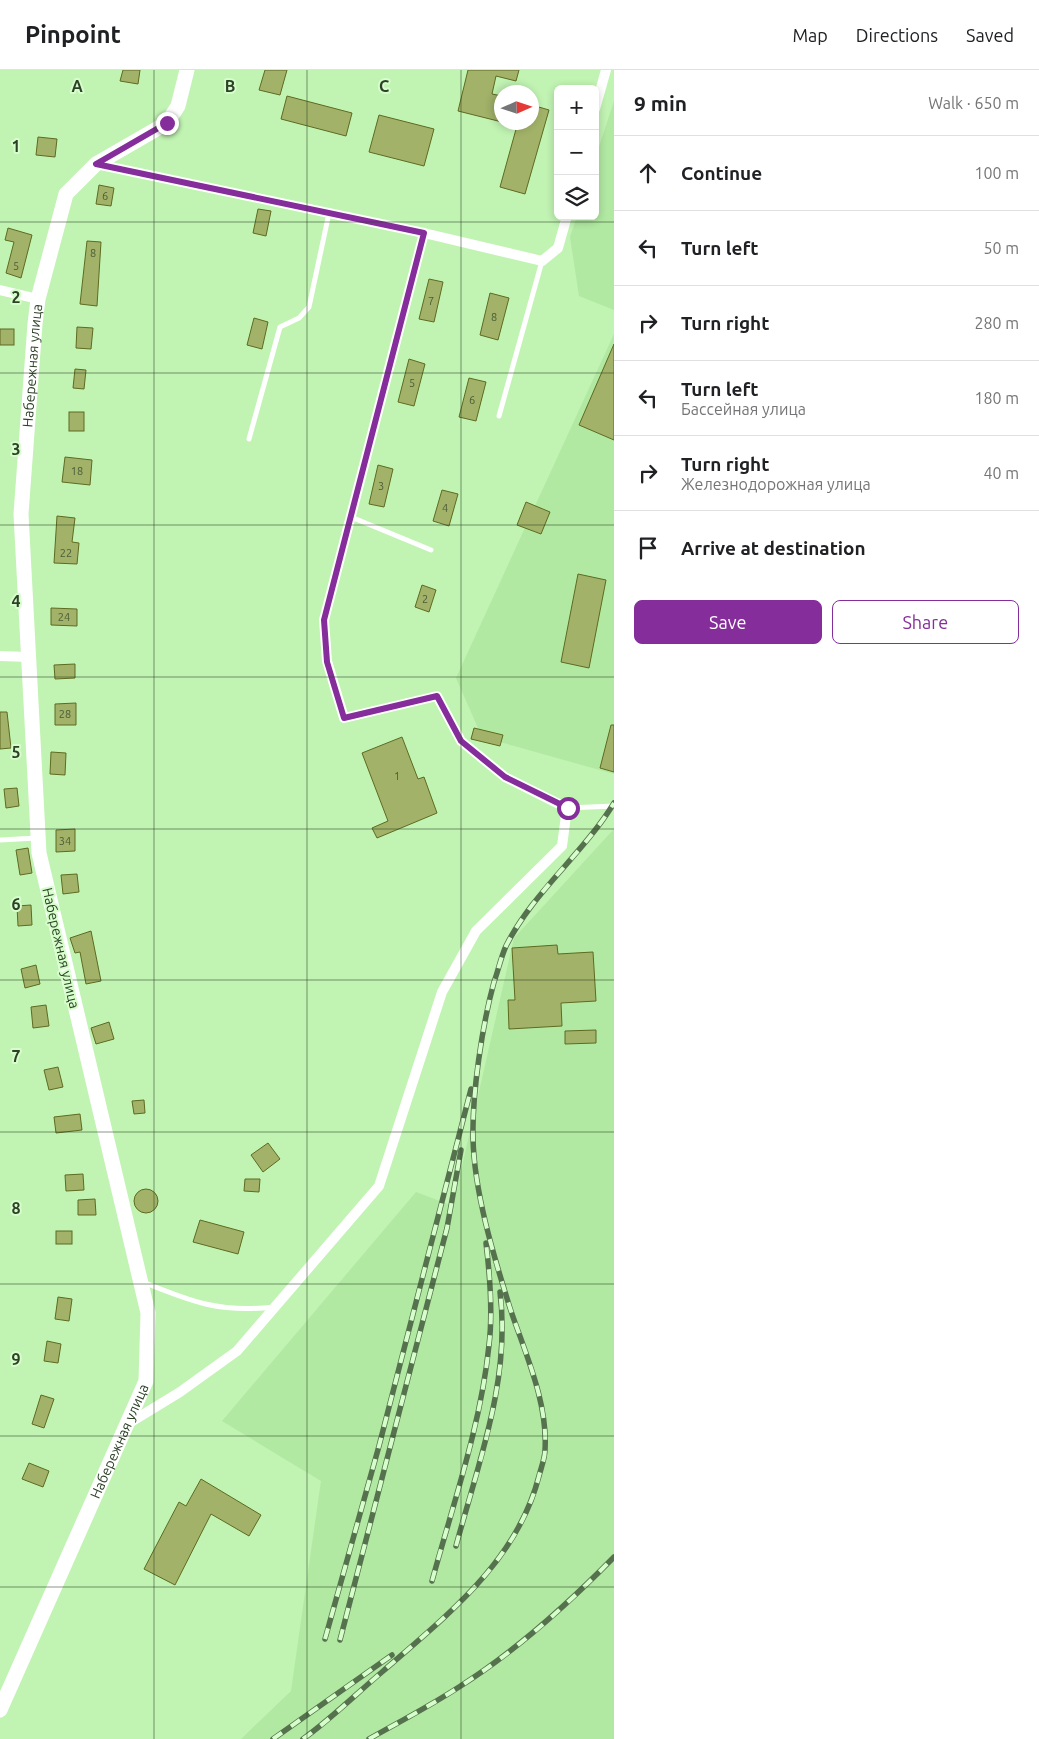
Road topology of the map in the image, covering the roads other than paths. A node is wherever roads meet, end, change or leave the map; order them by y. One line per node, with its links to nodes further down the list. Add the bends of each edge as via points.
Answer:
1 (187, 70): 4 (street, Набережная улица, via 178,106 167,123)
2 (606, 70): 3 (street)
3 (599, 95)
4 (96, 164): 5 (street); 10 (street, Набережная улица, via 66,194)
5 (329, 213): 7 (street); 12 (lane, via 309,307 300,318 280,327)
6 (566, 220): 8 (street, via 558,248)
7 (424, 233): 8 (street); 13 (street)
8 (542, 261): 11 (lane)
9 (0, 290): 10 (street)
10 (38, 299): 16 (street, Набережная улица, via 21,514)
11 (499, 416)
12 (248, 439)
13 (351, 516): 14 (lane); 18 (street, via 324,620 327,662 344,718 437,696 461,741 505,777)
14 (431, 550)
15 (0, 656): 16 (street)
16 (28, 657): 19 (street, Набережная улица)
17 (614, 806): 18 (lane)
18 (568, 808): 22 (street, via 562,846 476,930 442,992 380,1186)
19 (38, 838): 20 (lane); 21 (street, Набережная улица, via 38,853)
20 (0, 840)
21 (140, 1281): 22 (lane, via 194,1303 244,1310); 23 (street, Набережная улица, via 148,1313 146,1381)
22 (274, 1307): 23 (street, via 237,1351)
23 (126, 1426): 24 (street, Набережная улица)
24 (0, 1710)

